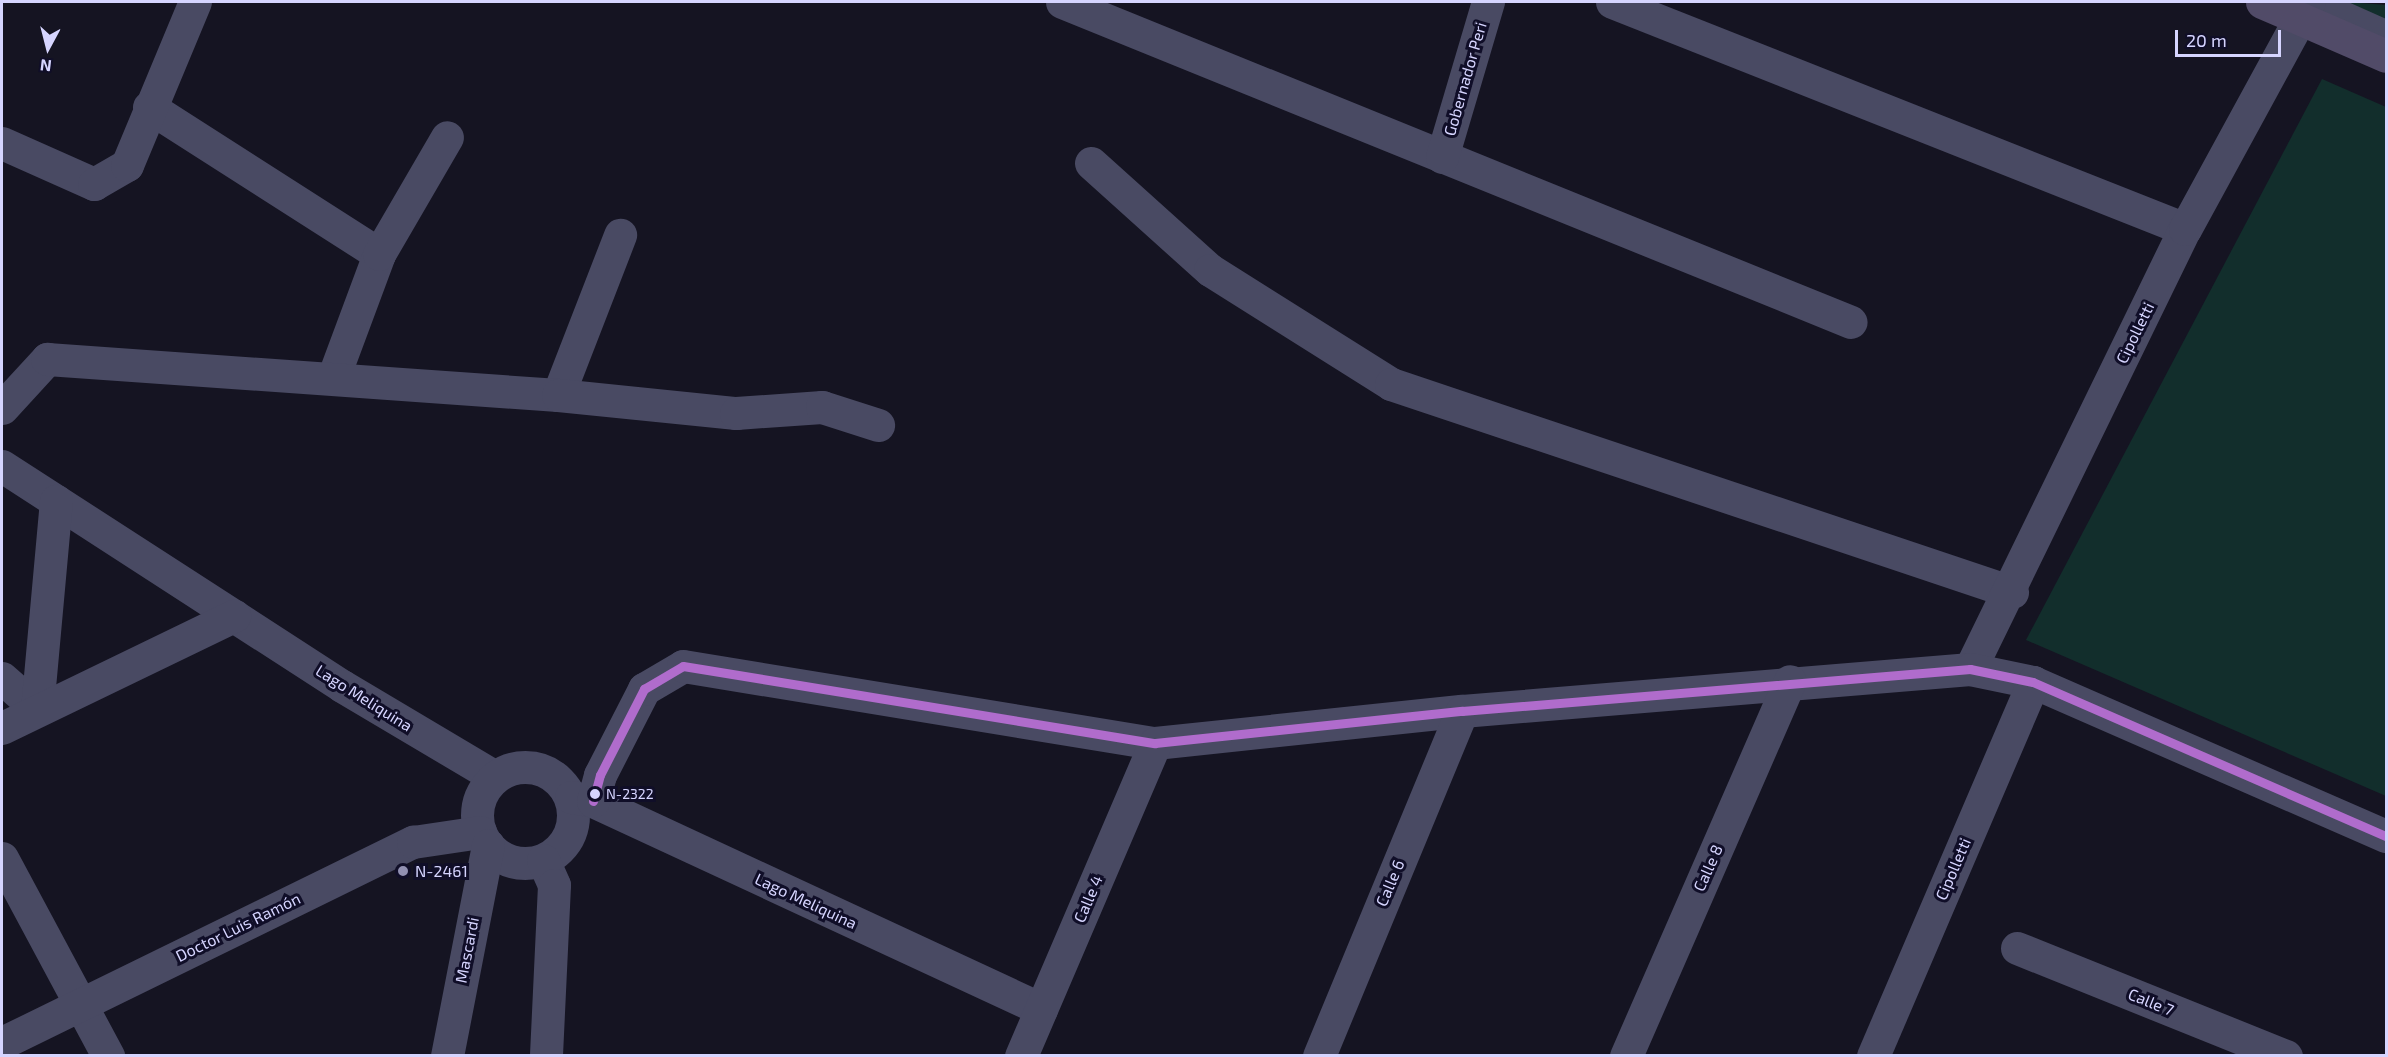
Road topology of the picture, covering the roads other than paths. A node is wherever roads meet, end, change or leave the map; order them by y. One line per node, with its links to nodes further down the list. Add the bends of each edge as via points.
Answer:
1 (195, 2): 9 (street)
2 (1062, 2): 12 (street)
3 (1488, 2): 12 (street, Gobernador Peri)
4 (1612, 2): 14 (street)
5 (2262, 2): 6 (main road)
6 (2311, 7): 7 (lane); 8 (main road); 14 (street, Cipolletti)
7 (2386, 30)
8 (2386, 56)
9 (149, 107): 11 (street, via 127,165 94,184); 16 (street)
10 (447, 137): 16 (street)
11 (2, 143)
12 (1442, 157): 17 (street)
13 (1091, 163): 24 (street, via 1210,270 1391,384)
14 (2185, 230): 24 (street, Cipolletti)
15 (620, 235): 19 (street)
16 (379, 255): 18 (street)
17 (1851, 322)
18 (333, 378): 19 (street); 20 (street, via 47,359)
19 (558, 394): 21 (street, via 736,413 822,407)
20 (2, 408)
21 (878, 425)
22 (2, 466): 23 (street, Lago Meliquina)
23 (56, 501): 25 (street, Lago Meliquina); 30 (street)
24 (2012, 592): 26 (street, Cipolletti)
25 (234, 616): 30 (street); 34 (street, Lago Meliquina)
26 (1970, 669): 28 (street); 29 (street)
27 (2, 678): 30 (street)
28 (1790, 681): 31 (street); 49 (street, Calle 8)
29 (2034, 682): 36 (street); 50 (street, Cipolletti)
30 (37, 709): 32 (street)
31 (1462, 711): 33 (street); 48 (street, Calle 6)
32 (2, 728)
33 (1155, 743): 35 (street, via 683,666 644,689 600,775); 42 (street, Calle 4)
34 (495, 777): 35 (street, via 508,769 538,768); 37 (street, via 478,802)
35 (582, 799): 39 (street, via 566,841); 42 (street, Lago Meliquina)
36 (2386, 836)
37 (484, 838): 39 (street, via 513,861); 41 (street, Doctor Luis Ramón, via 413,842); 45 (street, Mascardi)
38 (2, 858): 41 (street)
39 (543, 860): 46 (street, via 554,885)
40 (2017, 948): 51 (street, Calle 7)
41 (78, 1006): 43 (street, Doctor Luis Ramón); 44 (street)
42 (1041, 1009): 47 (street, Calle 4)
43 (2, 1043)
44 (108, 1056)
45 (447, 1056)
46 (546, 1056)
47 (1021, 1056)
48 (1319, 1056)
49 (1626, 1056)
50 (1873, 1056)
51 (2286, 1056)

